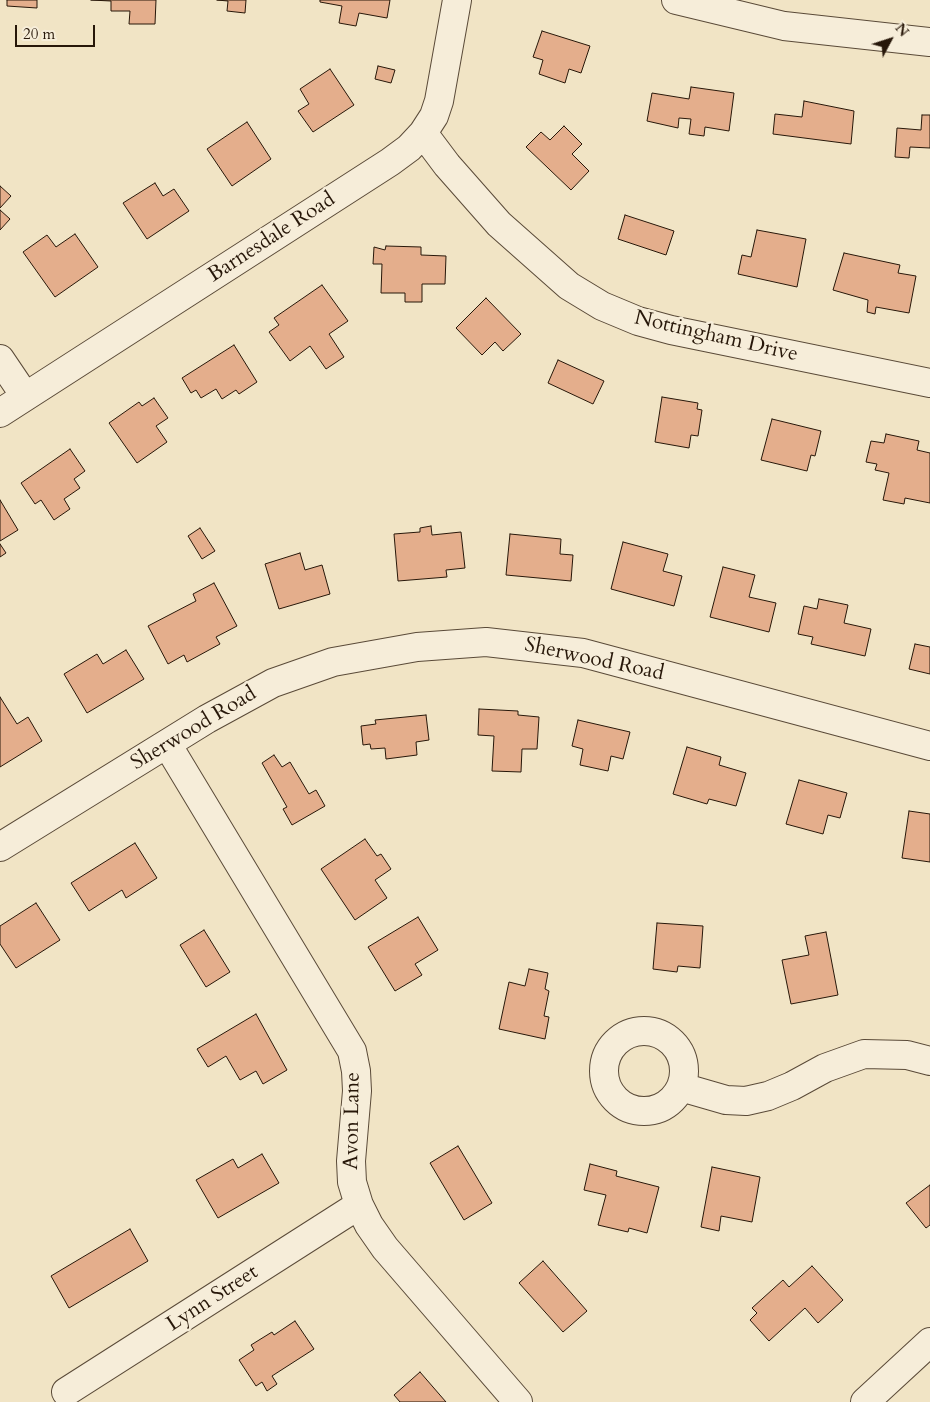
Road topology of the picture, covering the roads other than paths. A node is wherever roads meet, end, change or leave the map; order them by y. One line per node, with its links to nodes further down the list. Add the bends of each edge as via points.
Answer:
1 (457, 0): 4 (street, Barnesdale Road, via 439,101)
2 (676, 0): 3 (street, via 784,26)
3 (930, 42)
4 (423, 133): 6 (street, Nottingham Drive, via 499,224 569,286 602,306 671,330); 7 (street, Barnesdale Road, via 390,162)
5 (0, 359): 7 (street)
6 (930, 383)
7 (25, 396): 8 (street, Barnesdale Road)
8 (0, 412)
9 (167, 744): 10 (street, Sherwood Road, via 240,700 301,672 374,653 486,642 550,648 616,661); 11 (street, Sherwood Road); 14 (street, Avon Lane, via 352,1051 356,1091 351,1161 352,1182)
10 (930, 746)
11 (0, 847)
12 (930, 1061): 13 (street, via 907,1055 864,1054 825,1068 768,1096 746,1101 726,1100)
13 (681, 1087)
14 (359, 1205): 16 (street, Lynn Street); 17 (street, Avon Lane, via 386,1248)
15 (930, 1342): 18 (street)
16 (66, 1392)
17 (518, 1402)
18 (864, 1402)

